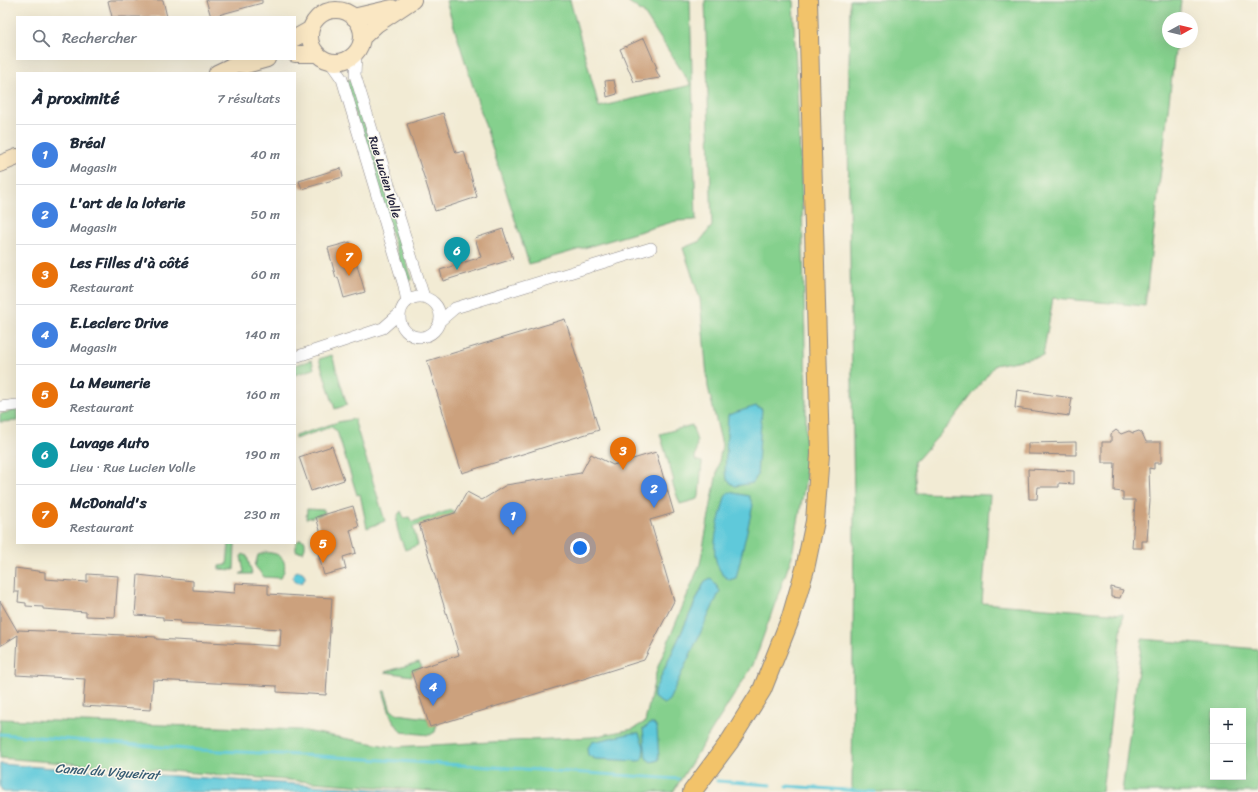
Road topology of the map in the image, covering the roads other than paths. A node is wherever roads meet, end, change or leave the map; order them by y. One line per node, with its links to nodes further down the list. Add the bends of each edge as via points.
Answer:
1 (412, 0): 3 (main road, via 372,14); 6 (main road, via 377,24)
2 (808, 0): 27 (main road, via 820,454 815,521 791,617 762,690 730,741)
3 (353, 17): 4 (main road, via 338,10 330,11 317,18); 6 (main road, via 358,23)
4 (311, 30): 5 (main road); 9 (main road, via 312,42)
5 (296, 38)
6 (362, 38): 7 (main road)
7 (356, 53): 9 (main road, via 344,61); 16 (street, via 355,75)
8 (296, 54): 9 (main road)
9 (324, 58): 17 (street, Rue Lucien Volle, via 342,79 404,286)
10 (264, 60): 11 (main road, via 246,65)
11 (239, 62): 12 (main road)
12 (219, 72)
13 (16, 157): 14 (main road)
14 (0, 164)
15 (651, 248): 19 (street)
16 (424, 297): 17 (street); 18 (street)
17 (406, 302): 20 (street)
18 (435, 304): 19 (street); 21 (street)
19 (455, 308): 21 (street)
20 (400, 314): 22 (street); 23 (street, via 400,320)
21 (440, 321): 23 (street, via 437,328 426,336 420,337)
22 (383, 328): 23 (street); 24 (street)
23 (407, 332)
24 (296, 357)
25 (16, 405): 26 (street)
26 (0, 407)
27 (692, 792)

